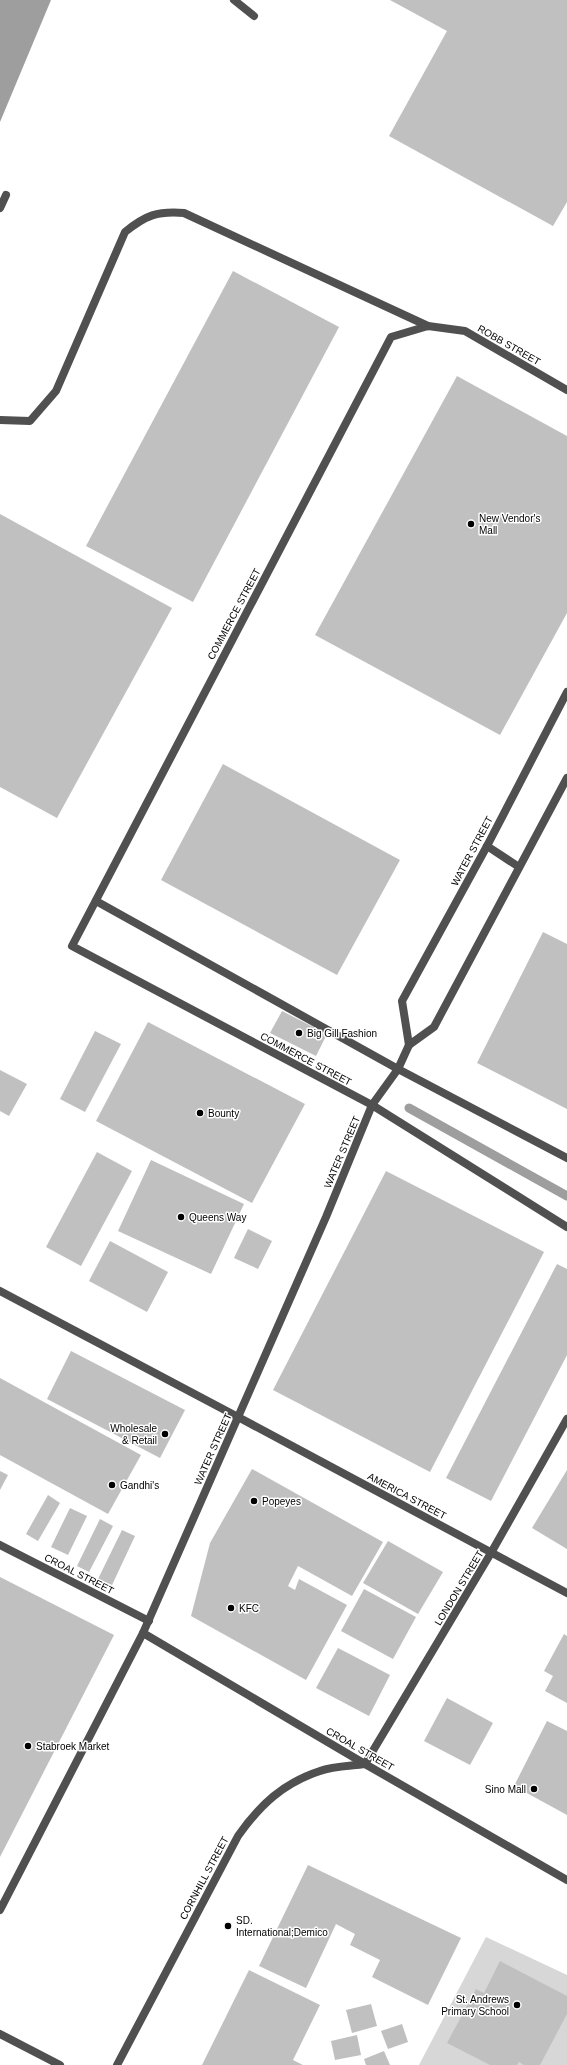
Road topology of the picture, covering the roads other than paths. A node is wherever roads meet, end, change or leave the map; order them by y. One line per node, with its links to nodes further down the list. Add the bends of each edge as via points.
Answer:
1 (234, 0): 2 (street)
2 (254, 16)
3 (6, 195): 4 (street)
4 (0, 208)
5 (428, 326): 6 (street, ROBB STREET); 7 (street, ROBB STREET, via 465,331); 8 (street, via 184,213 163,212 140,220 125,232 56,391 30,421)
6 (390, 337): 13 (street, COMMERCE STREET)
7 (567, 390)
8 (0, 420)
9 (567, 692): 11 (street, WATER STREET)
10 (567, 778): 12 (street)
11 (487, 846): 12 (street); 14 (street, WATER STREET, via 402,1002)
12 (518, 867): 14 (street, via 434,1027)
13 (96, 901): 15 (street); 16 (street, COMMERCE STREET, via 72,946)
14 (409, 1045): 15 (street, WATER STREET)
15 (398, 1068): 16 (street, WATER STREET); 17 (street)
16 (372, 1105): 18 (street, COMMERCE STREET); 20 (street, WATER STREET)
17 (567, 1158)
18 (567, 1227)
19 (0, 1291): 20 (street, AMERICA STREET)
20 (238, 1417): 23 (street, AMERICA STREET); 25 (street, WATER STREET)
21 (567, 1419): 23 (street, LONDON STREET)
22 (0, 1545): 25 (street, CROAL STREET)
23 (492, 1553): 24 (street, AMERICA STREET); 27 (street, LONDON STREET)
24 (567, 1593)
25 (149, 1621): 26 (street, WATER STREET)
26 (143, 1633): 27 (street, CROAL STREET); 29 (street, WATER STREET)
27 (365, 1764): 28 (street, CROAL STREET); 32 (street, CORNHILL STREET, via 321,1770 276,1794 254,1814 238,1836)
28 (567, 1880)
29 (0, 1910)
30 (0, 2034): 31 (street)
31 (60, 2065)
32 (117, 2065)

